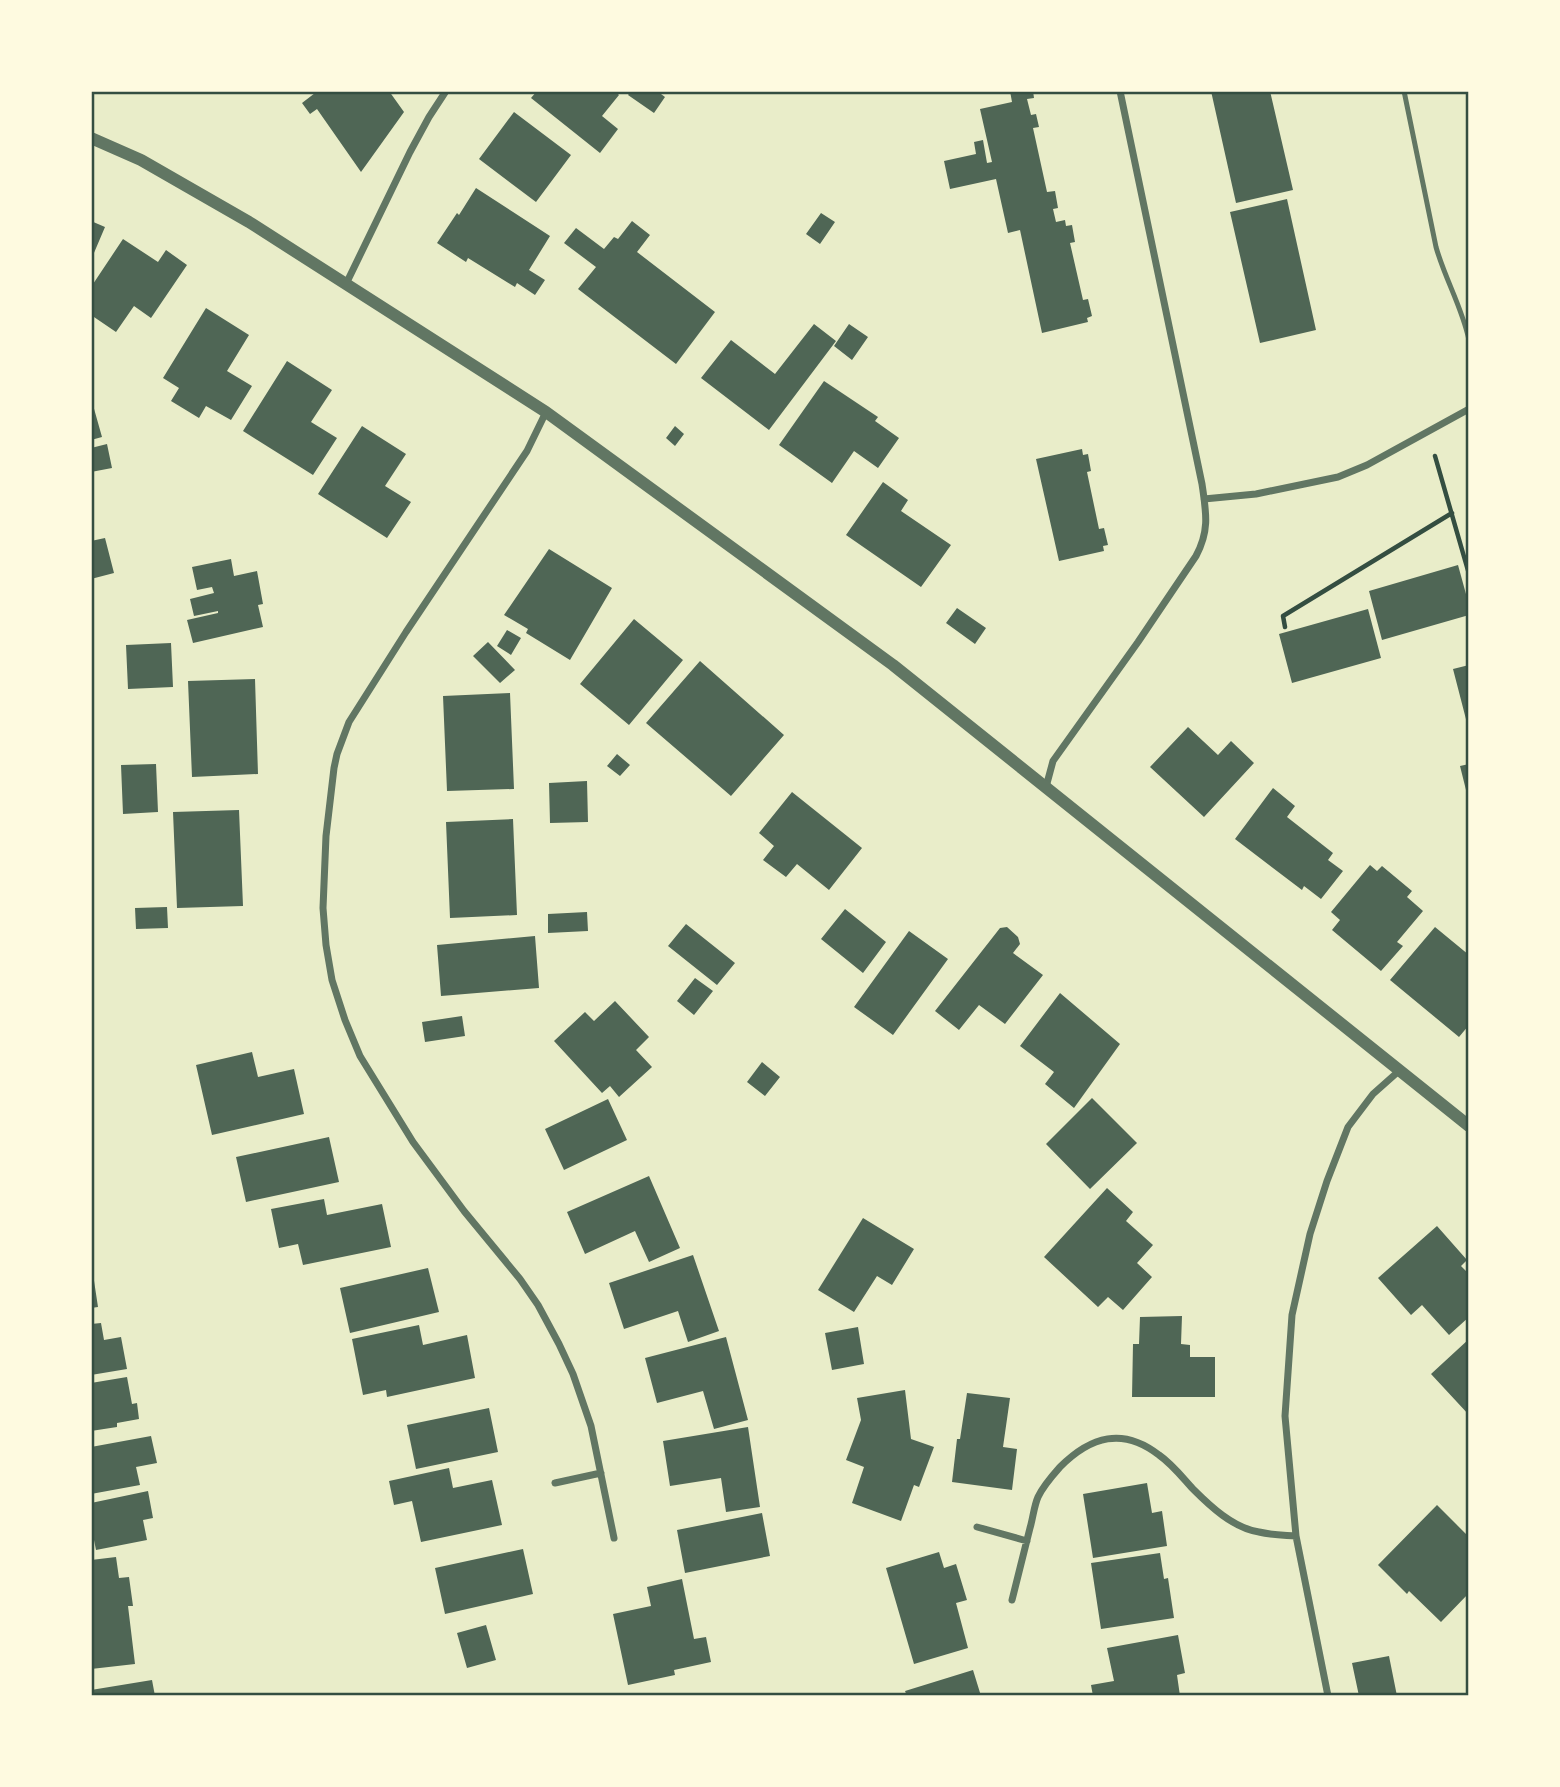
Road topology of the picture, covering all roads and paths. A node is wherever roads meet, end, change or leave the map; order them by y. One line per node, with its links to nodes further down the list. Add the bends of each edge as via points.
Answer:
1 (446, 91): 5 (street, via 410,152)
2 (1120, 91): 10 (street)
3 (1404, 91): 6 (lane, via 1441,264)
4 (91, 138): 5 (street, via 141,160)
5 (346, 284): 8 (street)
6 (1469, 340)
7 (1469, 408): 9 (street)
8 (547, 412): 14 (street, via 860,640); 17 (street, via 527,451 349,722 334,768 323,908 332,979 360,1056 413,1142 538,1305 573,1374 592,1426)
9 (1428, 431): 10 (street, via 1338,477); 11 (path)
10 (1204, 499): 14 (street, via 1207,519 1202,544 1053,761)
11 (1452, 513): 12 (path); 13 (path, via 1283,616)
12 (1469, 573)
13 (1285, 627)
14 (1046, 788): 15 (street)
15 (1400, 1070): 16 (street); 20 (street, via 1373,1094 1348,1127 1310,1234 1292,1315 1285,1416)
16 (1469, 1126)
17 (601, 1474): 18 (street); 21 (street)
18 (555, 1483)
19 (977, 1527): 22 (street)
20 (1296, 1536): 22 (street, via 1257,1532 1237,1524 1208,1503 1156,1452 1122,1438 1101,1440 1081,1449 1050,1478 1038,1496); 24 (street)
21 (614, 1538)
22 (1027, 1541): 23 (street)
23 (1012, 1600)
24 (1328, 1696)

